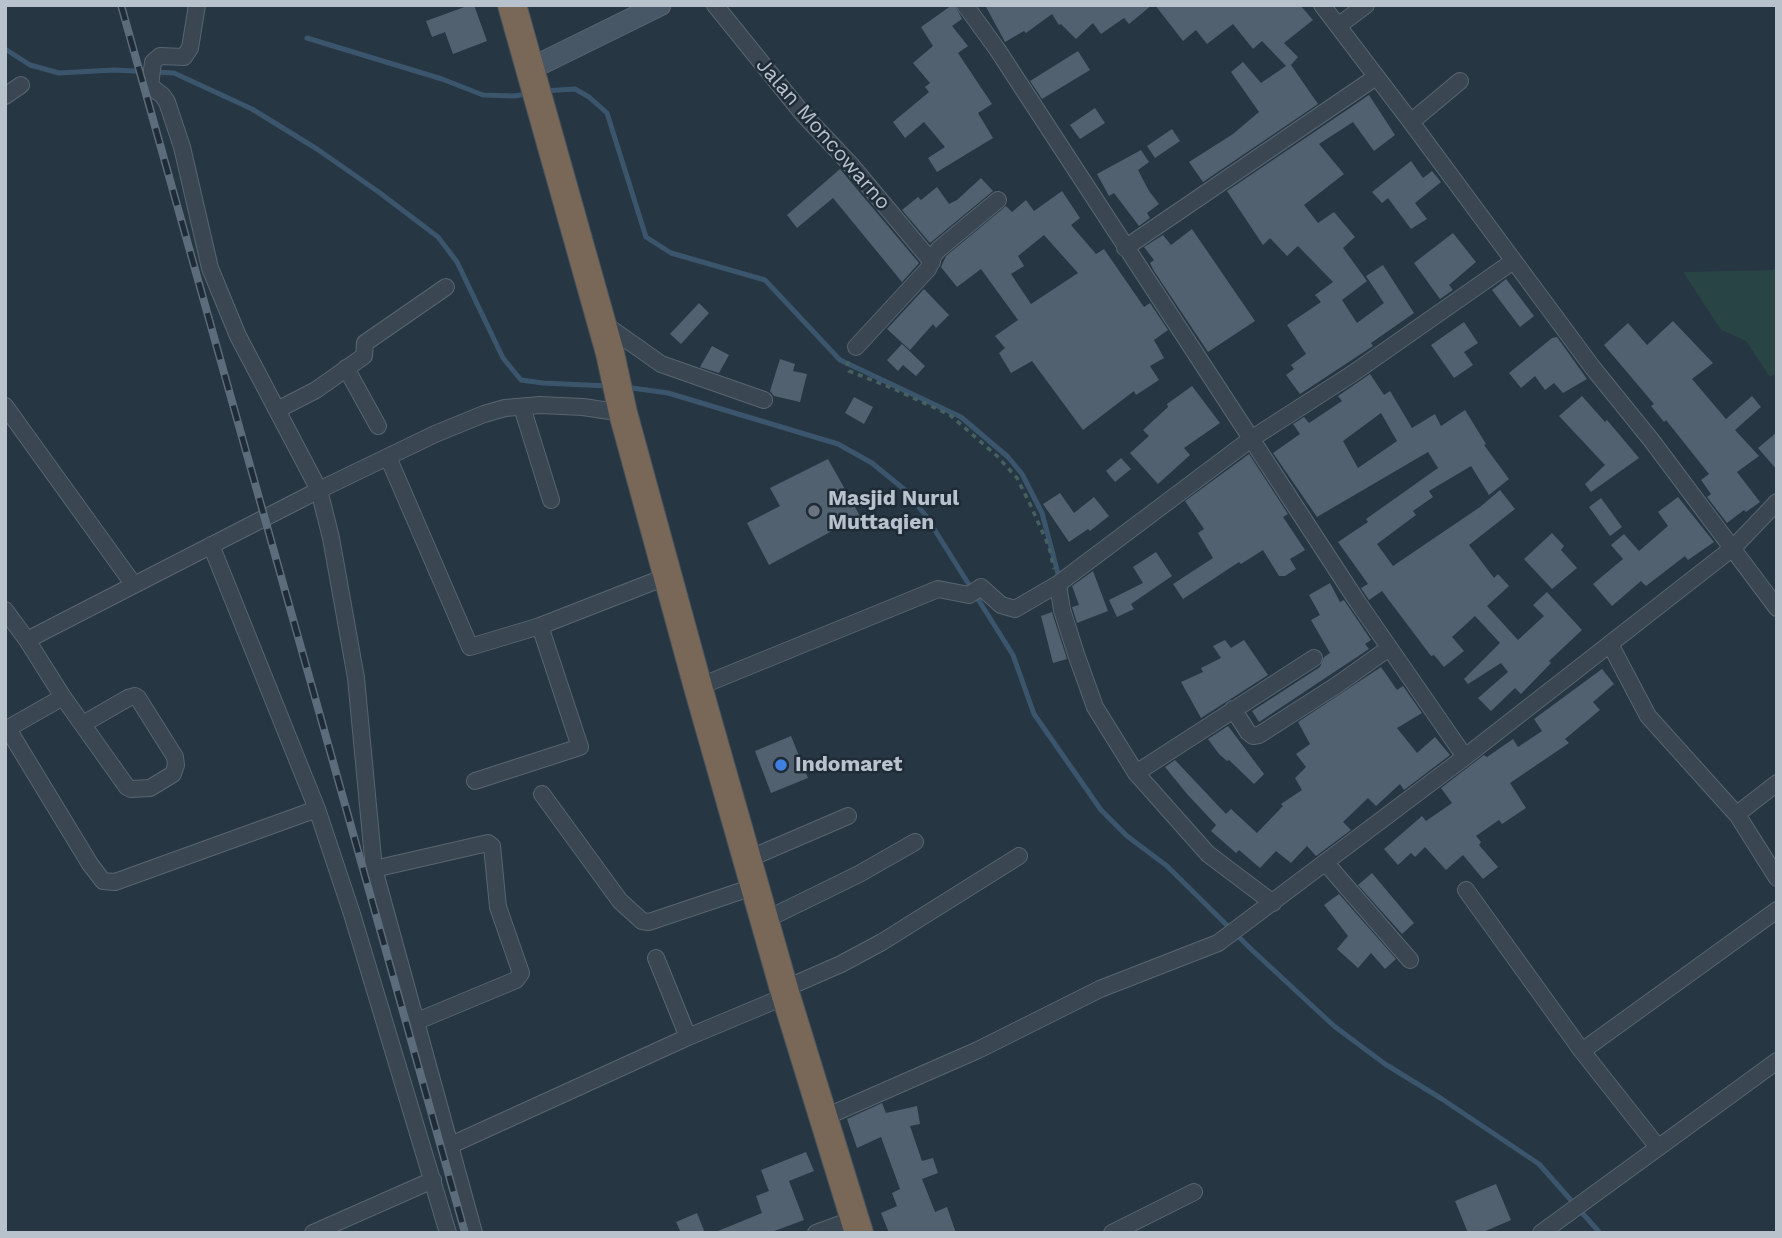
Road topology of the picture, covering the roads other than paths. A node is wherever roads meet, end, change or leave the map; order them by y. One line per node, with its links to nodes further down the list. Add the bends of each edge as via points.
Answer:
1 (197, 5): 27 (street, via 190,48 184,57 160,56 153,62 150,86 167,102 182,147 210,268 238,336)
2 (512, 5): 11 (highway)
3 (660, 5): 11 (street)
4 (715, 5): 17 (street, Jalan Moncowarno)
5 (965, 5): 16 (street)
6 (1322, 5): 8 (street)
7 (1366, 5): 8 (street)
8 (1338, 26): 9 (street)
9 (1376, 77): 14 (street); 16 (street)
10 (1460, 81): 14 (street)
11 (535, 84): 20 (highway)
12 (21, 85): 13 (street)
13 (5, 96)
14 (1411, 122): 18 (street)
15 (998, 200): 17 (street, via 939,249)
16 (1125, 248): 29 (street)
17 (932, 262): 21 (street)
18 (1513, 262): 29 (street); 35 (street)
19 (446, 287): 22 (street, via 370,339 364,345 366,354)
20 (601, 322): 23 (street, via 661,364); 24 (highway)
21 (856, 347)
22 (346, 368): 27 (street); 28 (street)
23 (764, 400)
24 (622, 405): 26 (street); 36 (highway)
25 (5, 406): 38 (street)
26 (522, 407): 30 (street, via 484,414); 32 (street)
27 (277, 410): 31 (street)
28 (378, 426)
29 (1251, 439): 37 (street); 44 (street)
30 (388, 457): 31 (street); 41 (street, via 470,647)
31 (319, 490): 34 (street); 63 (street, via 356,678)
32 (551, 499)
33 (1777, 502): 35 (street)
34 (211, 545): 38 (street); 56 (street)
35 (1734, 547): 39 (street); 43 (street)
36 (668, 576): 41 (street); 46 (highway)
37 (1061, 582): 46 (street, via 1015,609 975,591 938,589); 52 (street, via 1062,610 1096,707)
38 (134, 585): 42 (street)
39 (1777, 608)
40 (5, 610): 42 (street)
41 (540, 626): 53 (street, via 579,747)
42 (27, 640): 47 (street)
43 (1610, 644): 51 (street); 58 (street, via 1648,716)
44 (1389, 648): 48 (street, via 1259,735 1248,732); 51 (street)
45 (1314, 658): 48 (street)
46 (698, 687): 61 (highway)
47 (63, 697): 49 (street); 50 (street)
48 (1233, 709): 52 (street)
49 (83, 724): 49 (street, via 131,789 150,788 173,774 175,757 135,696)
50 (7, 730): 56 (street, via 103,881 115,882)
51 (1465, 757): 62 (street)
52 (1136, 773): 67 (street, via 1208,854)
53 (475, 781)
54 (1777, 783): 58 (street)
55 (541, 794): 65 (street, via 620,901 642,921)
56 (317, 809): 80 (street)
57 (848, 816): 61 (street)
58 (1738, 816): 64 (street)
59 (915, 842): 69 (street)
60 (1019, 856): 72 (street, via 882,942)
61 (748, 859): 65 (highway)
62 (1325, 862): 67 (street); 71 (street)
63 (374, 869): 73 (street); 73 (street, via 488,843 492,846 498,907 521,973 516,980)
64 (1777, 878)
65 (756, 886): 69 (highway)
66 (1466, 890): 75 (street)
67 (1272, 904): 77 (street, via 1218,943 1100,989 978,1050)
68 (1777, 910): 75 (street)
69 (765, 920): 72 (highway)
70 (656, 958): 74 (street)
71 (1410, 960)
72 (785, 993): 74 (street); 77 (highway)
73 (415, 1022): 78 (street)
74 (688, 1037): 78 (street)
75 (1582, 1051): 79 (street)
76 (1777, 1061): 79 (street)
77 (823, 1118): 82 (highway)
78 (451, 1145): 85 (street)
79 (1657, 1146): 88 (street)
80 (433, 1180): 83 (street); 84 (street)
81 (1194, 1192): 87 (street)
82 (857, 1226): 86 (street)
83 (313, 1233)
84 (448, 1233)
85 (474, 1233)
86 (816, 1233)
87 (1112, 1233)
88 (1541, 1233)

